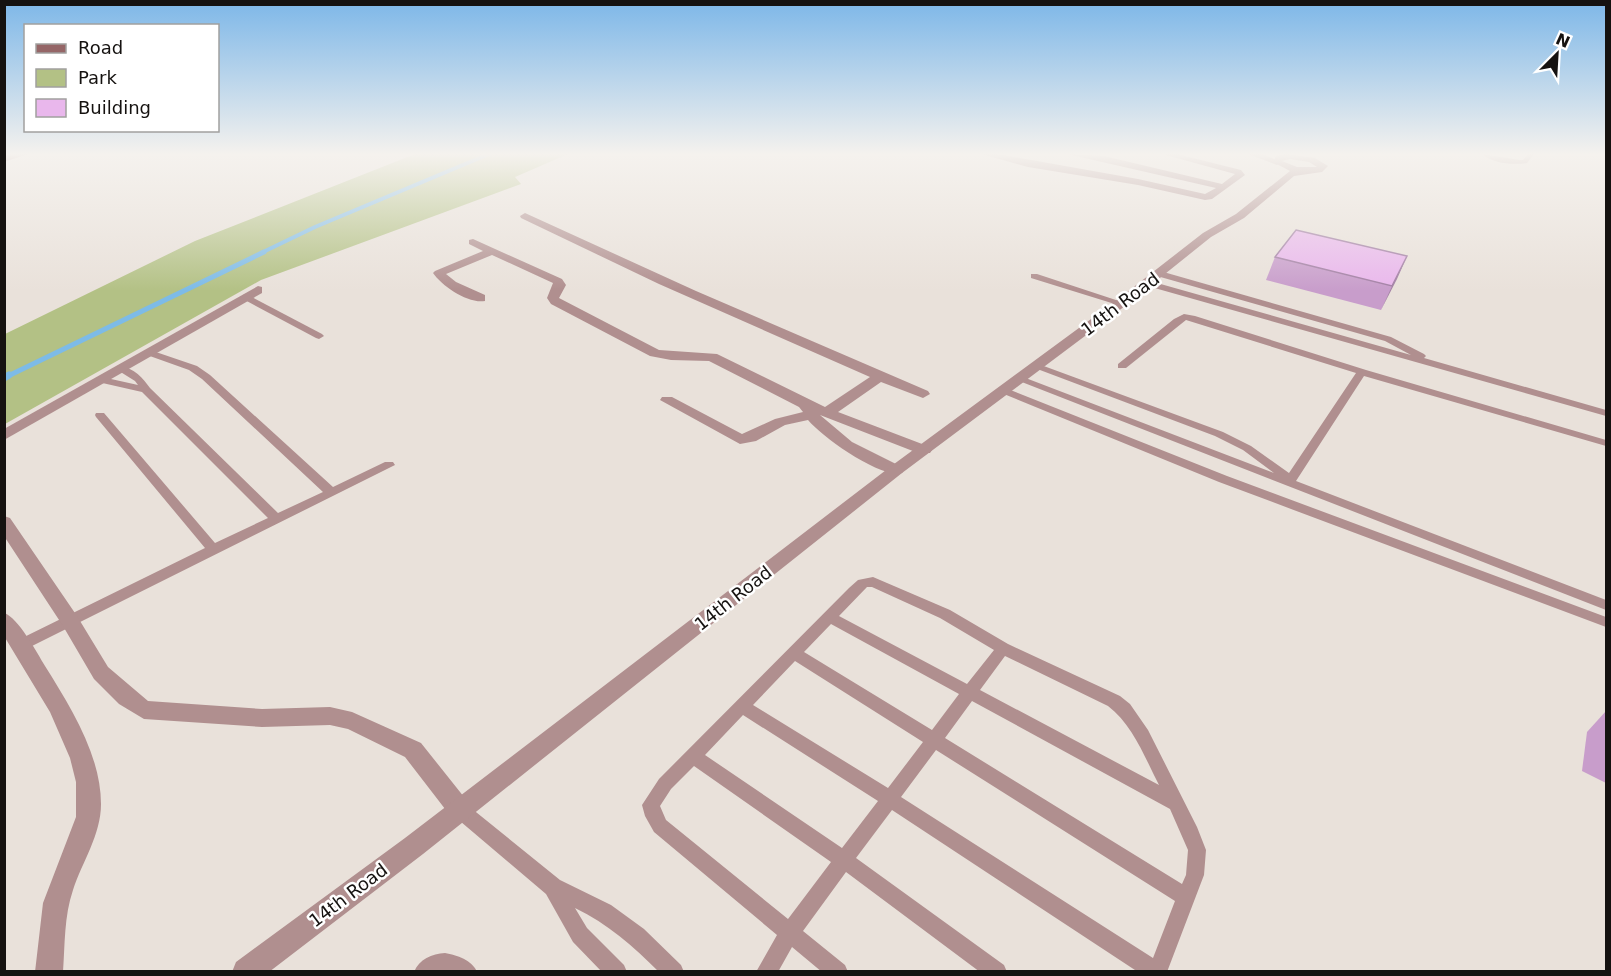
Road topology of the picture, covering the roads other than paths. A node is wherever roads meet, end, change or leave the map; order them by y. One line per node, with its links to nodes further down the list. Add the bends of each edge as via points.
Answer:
1 (1247, 200): 4 (street, 14th Road)
2 (1260, 200): 4 (street, 14th Road, via 1240,216)
3 (525, 216): 22 (street, via 714,306 748,317)
4 (1220, 225): 7 (street, 14th Road)
5 (473, 242): 6 (street)
6 (492, 251): 12 (street, via 439,273); 29 (street, via 558,281 555,301 655,353 712,357)
7 (1160, 274): 9 (street, 14th Road); 11 (lane)
8 (1034, 276): 13 (lane)
9 (1147, 283): 13 (street, 14th Road); 14 (lane)
10 (252, 294): 15 (lane); 16 (street)
11 (1229, 294): 14 (lane); 17 (lane, via 1388,339)
12 (481, 298)
13 (1121, 303): 18 (street, 14th Road)
14 (1221, 303): 17 (lane, via 1388,353)
15 (320, 336)
16 (150, 353): 20 (street); 38 (lane, via 206,376)
17 (1436, 363): 30 (lane)
18 (1037, 366): 23 (street, 14th Road); 37 (lane, via 1219,434 1247,448)
19 (1122, 366): 21 (lane, via 1187,317)
20 (123, 369): 24 (street); 25 (lane, via 139,379)
21 (1362, 372): 33 (lane); 37 (lane)
22 (879, 377): 27 (street); 29 (street)
23 (1019, 379): 26 (street, 14th Road); 37 (lane)
24 (102, 380): 25 (lane); 32 (street)
25 (146, 390): 39 (lane)
26 (1003, 390): 34 (street, 14th Road); 46 (lane, via 1223,479)
27 (923, 394)
28 (667, 400): 29 (street, via 740,439)
29 (814, 411): 34 (street); 36 (street, via 830,436)
30 (1606, 413)
31 (100, 416): 41 (lane)
32 (4, 436)
33 (1606, 443)
34 (924, 450): 36 (street, 14th Road)
35 (389, 465): 38 (lane)
36 (896, 470): 56 (street, 14th Road)
37 (1290, 481): 42 (lane)
38 (332, 492): 39 (lane)
39 (276, 519): 41 (lane)
40 (4, 522): 45 (street)
41 (213, 549): 45 (lane)
42 (1606, 604)
43 (830, 616): 48 (lane, via 864,583 873,582); 49 (lane); 50 (lane)
44 (4, 620): 47 (street)
45 (70, 621): 47 (lane); 56 (street, via 100,673 144,710 262,718 330,716 352,721 413,750)
46 (1606, 622)
47 (21, 645): 61 (street, via 66,722 82,759 89,804 82,838 56,902)
48 (1004, 648): 50 (lane); 55 (lane, via 1102,694 1124,709 1142,735)
49 (794, 654): 51 (lane); 52 (lane)
50 (970, 693): 52 (lane); 55 (lane)
51 (742, 706): 53 (lane); 54 (lane)
52 (933, 742): 54 (lane); 59 (lane)
53 (693, 756): 57 (lane); 60 (lane, via 657,792 651,805 654,816 660,826)
54 (890, 799): 57 (lane); 70 (lane)
55 (1177, 804): 59 (lane, via 1197,850 1195,875)
56 (460, 810): 58 (lane); 62 (street, 14th Road)
57 (844, 860): 60 (lane); 69 (lane)
58 (553, 887): 65 (lane, via 580,935); 66 (lane, via 604,912 638,936)
59 (1186, 898): 70 (lane)
60 (790, 932): 67 (lane); 68 (lane)
61 (49, 972)
62 (246, 972)
63 (424, 972): 64 (lane, via 441,963)
64 (467, 972)
65 (617, 972)
66 (674, 972)
67 (766, 972)
68 (838, 972)
69 (997, 972)
70 (1157, 972)

